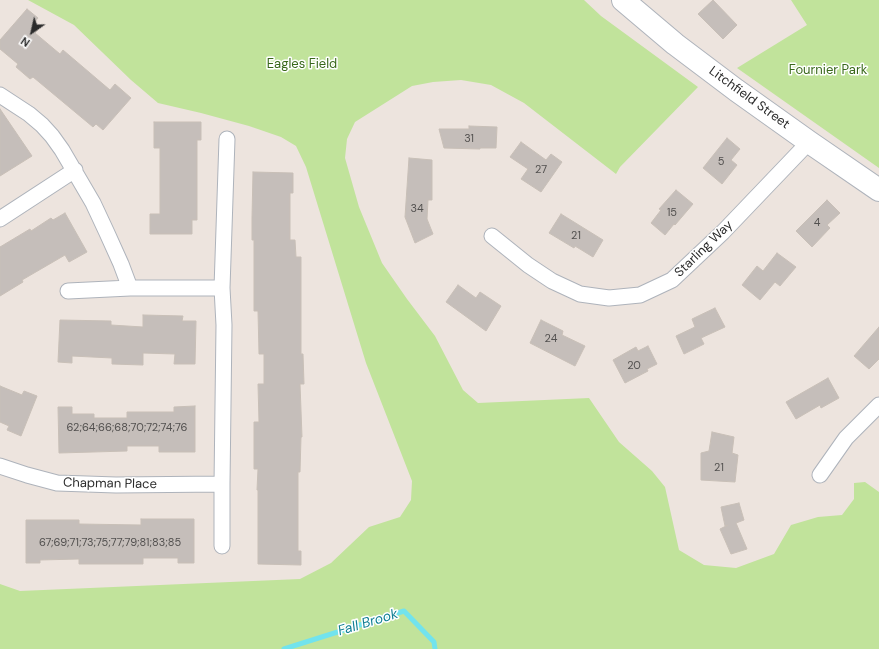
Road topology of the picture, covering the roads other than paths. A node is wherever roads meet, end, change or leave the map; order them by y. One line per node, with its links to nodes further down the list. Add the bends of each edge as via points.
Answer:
1 (624, 0): 4 (main road, Litchfield Street, via 687,53)
2 (0, 95): 5 (street, via 42,125)
3 (227, 139): 10 (street)
4 (809, 142): 6 (main road, Litchfield Street); 8 (street, Starling Way, via 723,232 672,280 640,295 609,298 580,294 552,281)
5 (75, 170): 7 (street); 9 (street, via 108,233)
6 (879, 190)
7 (0, 219)
8 (492, 236)
9 (130, 288): 10 (street); 11 (street)
10 (222, 288): 15 (street)
11 (68, 291)
12 (879, 405): 14 (street, via 846,438)
13 (0, 466): 15 (street, Chapman Place, via 58,483)
14 (820, 475)
15 (222, 484): 16 (street)
16 (222, 546)

